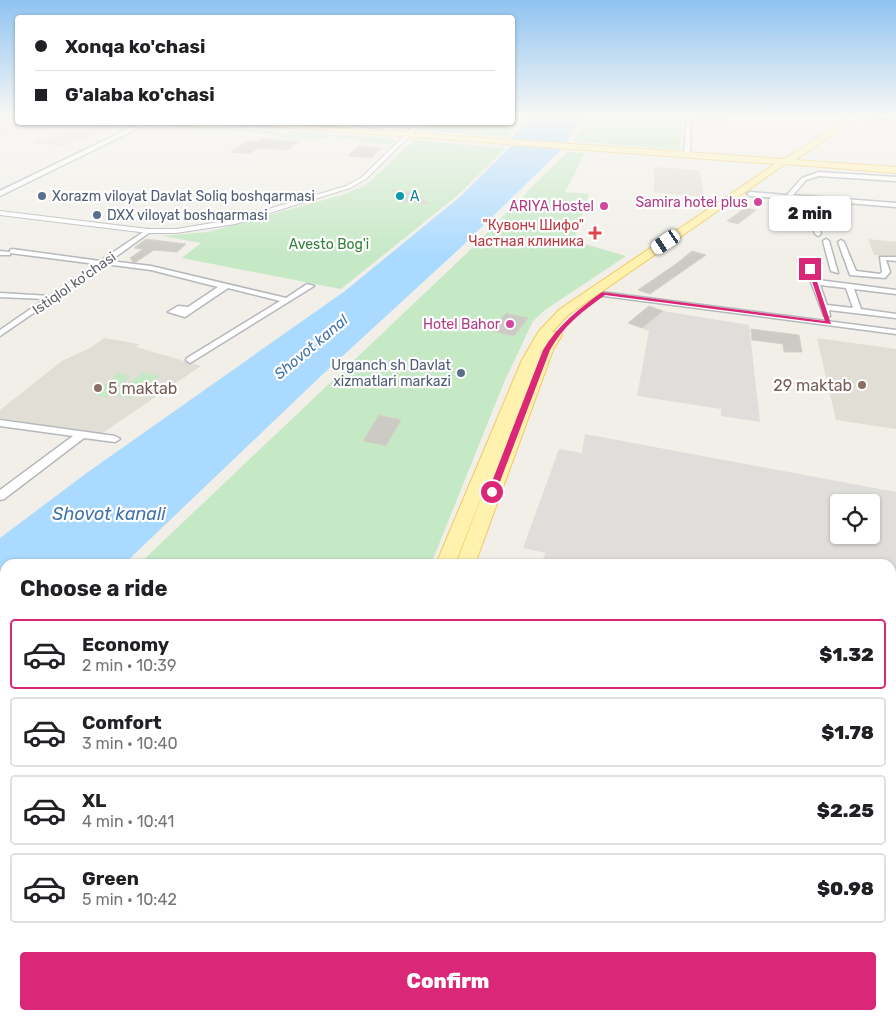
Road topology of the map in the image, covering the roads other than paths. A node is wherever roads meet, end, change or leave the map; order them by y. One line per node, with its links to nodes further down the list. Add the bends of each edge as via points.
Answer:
1 (47, 163): 8 (main road)
2 (65, 163): 9 (main road)
3 (380, 163): 15 (street, via 364,178 338,192 218,225)
4 (785, 163): 20 (main road)
5 (789, 163): 10 (main road)
6 (804, 163): 7 (main road)
7 (896, 172): 11 (street, via 819,174 804,179)
8 (0, 185)
9 (0, 194)
10 (750, 194): 11 (street); 20 (main road)
11 (788, 197): 12 (street)
12 (806, 198): 13 (street); 16 (street)
13 (896, 205)
14 (0, 213): 15 (street)
15 (148, 231): 22 (street, Istiqlol ko'chasi)
16 (818, 234)
17 (826, 241): 24 (street)
18 (841, 242): 21 (street, via 853,273 882,276 886,272 882,258)
19 (0, 253): 22 (street)
20 (656, 253): 29 (main road); 42 (main road, via 564,312 542,334 529,360)
21 (896, 259)
22 (103, 262): 31 (street, Istiqlol ko'chasi); 32 (street, via 151,268 224,286 189,310 178,308 172,312 185,315 226,285)
23 (810, 269): 25 (street)
24 (835, 271)
25 (815, 282): 27 (street); 33 (street)
26 (310, 286): 32 (street)
27 (849, 286): 28 (street); 34 (street)
28 (896, 292)
29 (604, 294): 36 (street); 42 (main road, via 574,315 554,336)
30 (0, 295): 31 (street)
31 (51, 298): 38 (street, Istiqlol ko'chasi)
32 (284, 300): 39 (street)
33 (825, 307): 34 (street); 36 (street)
34 (858, 311): 35 (street)
35 (896, 316)
36 (829, 323): 37 (street)
37 (896, 332)
38 (0, 334)
39 (190, 360)
40 (0, 423): 41 (street)
41 (83, 434): 43 (street); 44 (street)
42 (505, 436): 45 (main road); 46 (main road)
43 (115, 439)
44 (0, 496)
45 (447, 559)
46 (467, 559)

